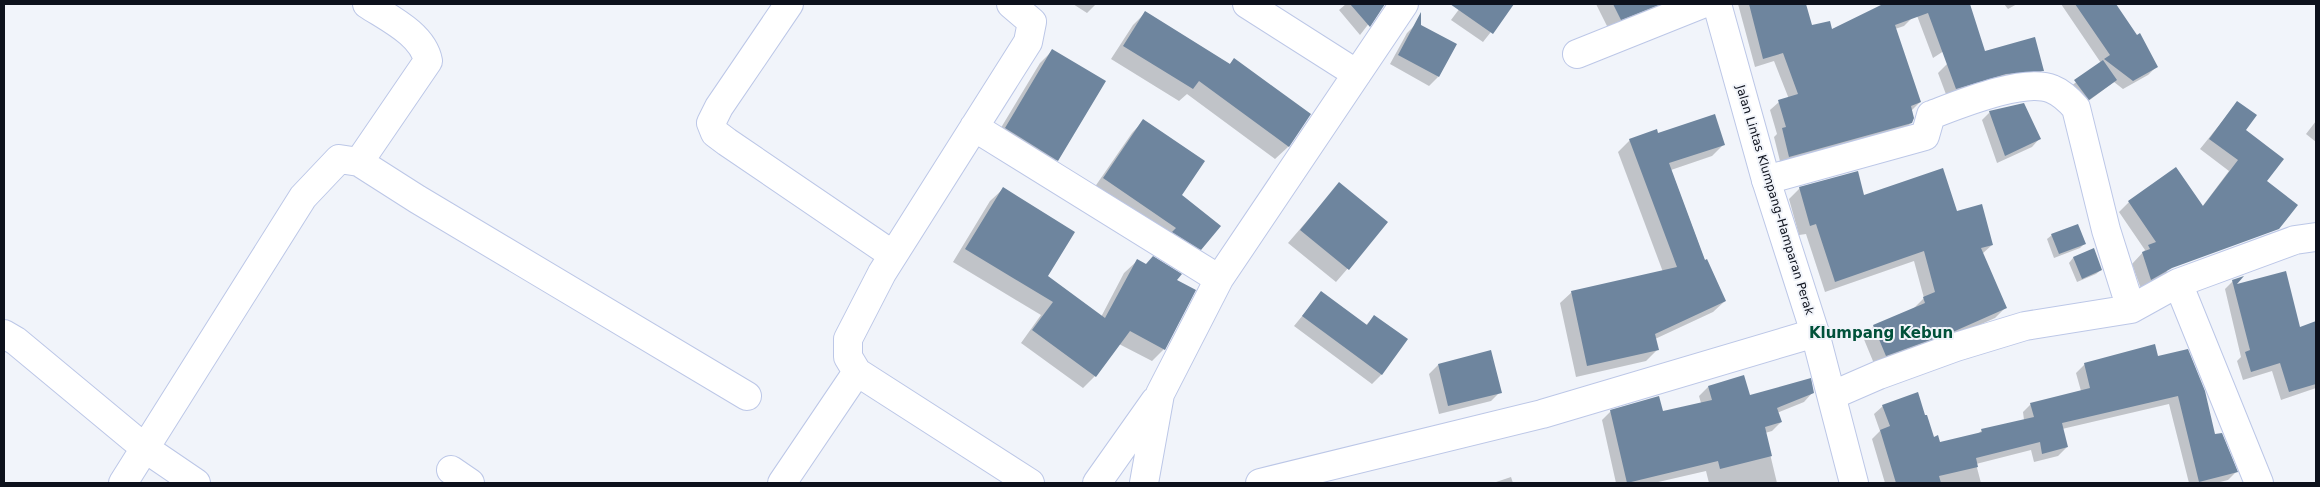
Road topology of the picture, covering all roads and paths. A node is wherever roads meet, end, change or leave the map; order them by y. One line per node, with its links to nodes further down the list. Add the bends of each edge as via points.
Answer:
1 (367, 4): 11 (street, via 417,39 428,61)
2 (789, 4): 14 (street, via 710,123 715,133)
3 (1010, 4): 10 (street, via 1032,22 1031,33)
4 (1247, 4): 9 (street)
5 (1404, 4): 9 (street)
6 (1702, 4): 8 (street)
7 (1717, 4): 12 (street, Jalan Lintas Klumpang–Hamparan Perak)
8 (1577, 54)
9 (1357, 74): 15 (street)
10 (974, 128): 14 (street); 15 (street)
11 (359, 162): 23 (street); 24 (street, via 339,160 303,197)
12 (1766, 180): 17 (street, via 1925,136 1932,115 1970,100 2028,86 2050,88 2064,95 2076,108 2106,230); 18 (street, Jalan Lintas Klumpang–Hamparan Perak)
13 (2316, 236): 16 (street, via 2294,240)
14 (893, 255): 20 (street, via 848,339 848,357)
15 (1219, 279): 21 (street)
16 (2178, 283): 17 (street); 33 (street)
17 (2131, 309): 22 (street, via 2025,326 1956,347)
18 (1815, 333): 22 (street, Jalan Lintas Klumpang–Hamparan Perak); 31 (street, via 1542,414)
19 (4, 334): 24 (street)
20 (857, 372): 27 (street); 28 (street)
21 (1160, 394): 29 (street); 30 (street)
22 (1832, 395): 32 (street, Jalan Lintas Klumpang–Hamparan Perak)
23 (747, 396)
24 (146, 449): 25 (street); 26 (street)
25 (123, 483)
26 (196, 483)
27 (782, 483)
28 (1030, 483)
29 (1096, 483)
30 (1144, 483)
31 (1260, 483)
32 (1854, 483)
33 (2259, 483)

